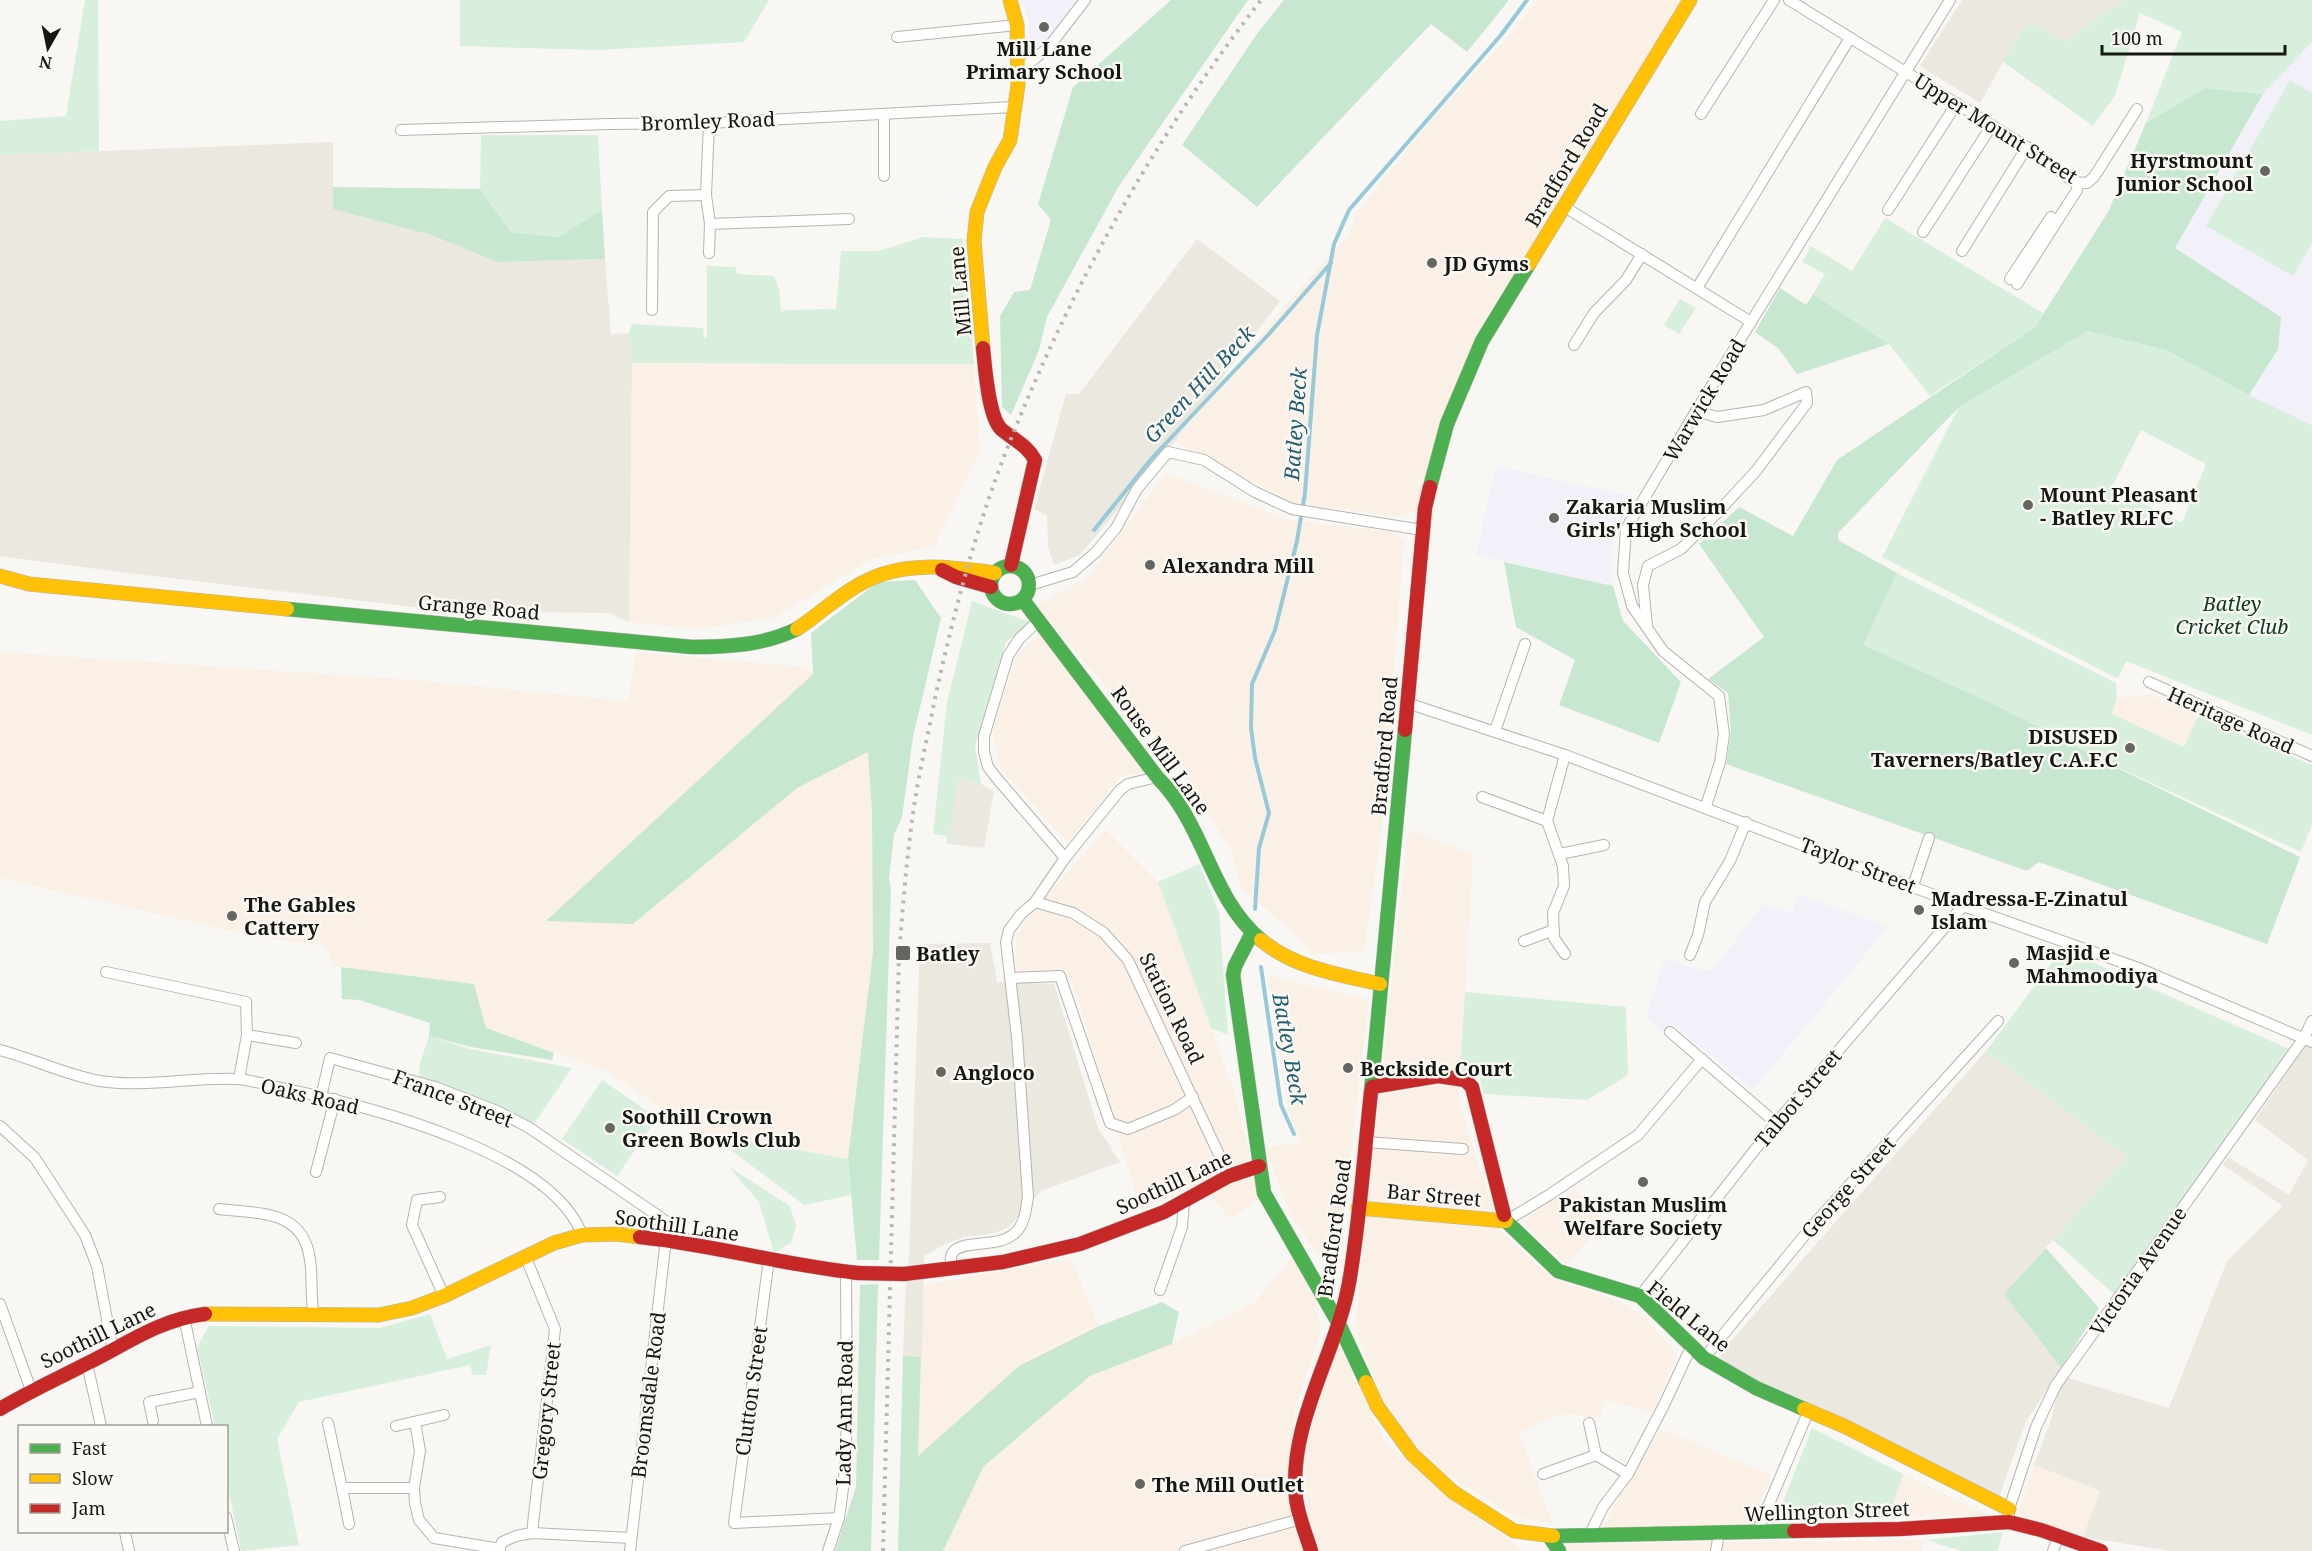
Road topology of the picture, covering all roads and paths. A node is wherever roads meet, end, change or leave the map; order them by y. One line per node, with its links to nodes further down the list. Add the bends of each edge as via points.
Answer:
1 (1010, 0): 7 (main road, Mill Lane)
2 (1085, 0): 11 (street, via 1048,48)
3 (1690, 0): 24 (main road, Bradford Road)
4 (1774, 0): 16 (street)
5 (1950, 0): 10 (street, Warwick Road)
6 (1796, 2): 9 (street, Upper Mount Street)
7 (1017, 25): 8 (street); 11 (main road, Mill Lane)
8 (897, 37)
9 (1850, 38): 10 (street, Upper Mount Street); 33 (street)
10 (1905, 71): 12 (street, Upper Mount Street); 35 (street, Warwick Road)
11 (1018, 72): 13 (main road, Mill Lane)
12 (1957, 103): 18 (street, Upper Mount Street); 25 (street)
13 (1014, 106): 15 (street, Bromley Road); 39 (main road, Mill Lane, via 1010,140 977,212 974,241 986,384 992,408 999,427 1029,449 1035,460)
14 (2137, 109): 22 (street, via 2094,177)
15 (884, 114): 17 (street, Bromley Road); 21 (street)
16 (1701, 114)
17 (709, 123): 19 (street, Bromley Road); 23 (street)
18 (1992, 125): 20 (street, Upper Mount Street); 28 (street)
19 (401, 130)
20 (2026, 147): 22 (street, Upper Mount Street); 29 (street)
21 (884, 176)
22 (2080, 183): 32 (street)
23 (706, 195): 27 (street); 34 (street, via 669,196 653,212)
24 (1563, 206): 31 (street); 38 (main road, Bradford Road, via 1476,352 1447,424)
25 (1888, 210)
26 (849, 219): 27 (street)
27 (710, 224): 30 (street)
28 (1923, 232)
29 (1962, 251)
30 (709, 253)
31 (1642, 254): 33 (street); 36 (street, via 1626,280 1594,313)
32 (2014, 281)
33 (1697, 288): 35 (street)
34 (649, 312)
35 (1752, 322): 37 (street, Warwick Road)
36 (1574, 345)
37 (1696, 411): 47 (street, Warwick Road, via 1626,529 1623,573 1632,606); 47 (street, via 1717,417 1764,410 1806,392 1807,403 1756,471 1681,549 1648,566 1643,585)
38 (1422, 530): 43 (street, via 1292,509 1255,492 1204,460 1168,452 1137,489 1116,528 1096,552 1073,572); 50 (main road, Bradford Road)
39 (1011, 566): 41 (main road); 43 (main road, via 1022,570)
40 (935, 567): 41 (main road, Grange Road); 42 (main road, Grange Road, via 909,567 878,575 782,636 737,647 692,647 60,587); 44 (main road, Grange Road)
41 (995, 573): 44 (main road)
42 (0, 576)
43 (1030, 585): 45 (main road)
44 (991, 587): 45 (main road, via 1000,602)
45 (1023, 600): 46 (main road, Rouse Mill Lane)
46 (1039, 620): 54 (main road, Rouse Mill Lane); 62 (street, via 1008,656 984,736 984,752 988,767)
47 (1648, 630): 56 (street, Warwick Road, via 1663,651 1719,696 1724,734)
48 (1525, 644): 51 (street)
49 (2150, 682): 53 (street, Heritage Road)
50 (1407, 703): 51 (street, Taylor Street); 73 (main road, Bradford Road)
51 (1494, 731): 52 (street, Taylor Street)
52 (1565, 755): 56 (street, Taylor Street); 57 (street)
53 (2312, 756)
54 (1157, 777): 62 (street, via 1128,784 1120,790); 67 (main road, Rouse Mill Lane, via 1178,800 1235,914)
55 (1482, 797): 57 (street)
56 (1706, 807): 58 (street, Taylor Street)
57 (1547, 821): 61 (street)
58 (1746, 822): 63 (street, Taylor Street); 70 (street, via 1730,861 1705,902)
59 (1929, 838): 63 (street)
60 (1604, 845): 61 (street)
61 (1560, 854): 66 (street, via 1564,886 1553,913)
62 (1065, 858): 64 (street)
63 (1912, 886): 65 (street, Taylor Street)
64 (1035, 902): 72 (street, via 1009,930 1006,942); 85 (street, Station Road, via 1073,913 1103,932 1128,960)
65 (1963, 906): 78 (street, Taylor Street, via 2141,969); 87 (street, Talbot Street)
66 (1554, 930): 68 (street); 69 (street, via 1554,938)
67 (1252, 933): 73 (main road, Rouse Mill Lane, via 1305,966); 91 (main road, via 1233,975)
68 (1524, 941)
69 (1565, 954)
70 (1690, 956)
71 (106, 972): 77 (street, via 246,1002)
72 (1012, 978): 85 (street, via 1060,976 1110,1124 1128,1129 1174,1110); 104 (street, via 1028,1197 1025,1216 1016,1232 1005,1239 953,1251)
73 (1380, 984): 83 (main road, Bradford Road)
74 (1998, 1021): 115 (street, George Street, via 1813,1225)
75 (2312, 1021): 78 (street, Victoria Avenue)
76 (1670, 1032): 81 (street)
77 (247, 1035): 79 (street); 82 (street)
78 (2308, 1040): 134 (street, Victoria Avenue, via 2056,1385 2036,1427)
79 (296, 1043)
80 (0, 1050): 82 (street, Oaks Road, via 101,1081 136,1084)
81 (1702, 1059): 87 (street); 98 (street, via 1638,1135)
82 (239, 1079): 84 (street, Oaks Road)
83 (1372, 1087): 89 (main road, Bradford Road); 98 (main road, via 1438,1076 1465,1080 1472,1087)
84 (321, 1097): 86 (street, Oaks Road); 101 (street, France Street, via 330,1058 435,1087 497,1111 528,1127 676,1228)
85 (1193, 1097): 93 (street, Station Road)
86 (335, 1099): 92 (street); 99 (street, Oaks Road, via 451,1136 504,1161 540,1183 573,1216)
87 (1776, 1123): 108 (street, Talbot Street)
88 (0, 1126): 114 (street, via 35,1158 85,1235 97,1266)
89 (1366, 1142): 90 (street); 96 (main road, Bradford Road)
90 (1463, 1149)
91 (1259, 1166): 93 (main road, Soothill Lane); 112 (main road, via 1264,1193)
92 (316, 1172)
93 (1229, 1176): 95 (main road, Soothill Lane)
94 (440, 1197): 107 (street, via 417,1200 412,1226)
95 (1184, 1202): 104 (main road, Soothill Lane, via 1080,1244); 106 (street, via 1182,1227)
96 (1358, 1208): 98 (main road, Bar Street); 112 (main road, Bradford Road, via 1349,1282)
97 (219, 1209): 110 (street, via 281,1217 304,1235 310,1258)
98 (1506, 1221): 108 (main road, Field Lane, via 1558,1271)
99 (582, 1235): 100 (main road, Soothill Lane); 102 (main road, Soothill Lane, via 554,1243)
100 (666, 1239): 101 (main road, Soothill Lane); 146 (street, Broomsdale Road)
101 (688, 1242): 103 (main road, Soothill Lane)
102 (526, 1258): 107 (main road, Soothill Lane); 141 (street, Gregory Street, via 555,1329)
103 (769, 1259): 105 (main road, Soothill Lane); 135 (street, Clutton Street, via 734,1523)
104 (952, 1269): 105 (main road, Soothill Lane, bridge)
105 (852, 1274): 135 (street, Lady Ann Road)
106 (1160, 1290)
107 (444, 1296): 110 (main road, Soothill Lane, via 378,1315)
108 (1640, 1296): 113 (main road, Field Lane)
109 (0, 1304): 117 (street)
110 (314, 1316): 111 (main road, Soothill Lane)
111 (184, 1317): 114 (main road, Soothill Lane, via 156,1326); 118 (street)
112 (1339, 1324): 136 (main road, Bradford Road, via 1299,1437 1295,1467); 144 (main road, Wellington Street, via 1377,1406 1412,1454 1453,1492 1514,1531)
113 (1692, 1345): 115 (main road, Field Lane); 131 (street)
114 (113, 1351): 116 (main road, Soothill Lane)
115 (1704, 1358): 120 (main road, Field Lane, via 1756,1388)
116 (87, 1364): 117 (main road, Soothill Lane); 126 (street)
117 (31, 1390): 119 (main road, Soothill Lane)
118 (200, 1392): 122 (street, via 149,1402); 127 (street)
119 (0, 1409)
120 (1809, 1410): 134 (main road, Field Lane); 139 (street)
121 (444, 1415): 123 (street)
122 (153, 1422)
123 (415, 1422): 128 (street); 133 (street, via 420,1451)
124 (328, 1423): 132 (street)
125 (1589, 1423): 129 (street)
126 (101, 1425)
127 (207, 1425)
128 (396, 1426)
129 (1596, 1455): 130 (street); 131 (street)
130 (1543, 1474)
131 (1628, 1474): 143 (street, via 1603,1507)
132 (342, 1488): 133 (street); 137 (street)
133 (414, 1488): 147 (street, via 419,1520 434,1538)
134 (2009, 1515): 139 (main road, Wellington Street, via 1900,1529); 145 (main road, Wellington Street)
135 (839, 1518): 151 (street, Lady Ann Road)
136 (1301, 1519): 152 (street); 153 (main road, Bradford Road)
137 (349, 1524)
138 (228, 1527): 149 (street)
139 (1757, 1532): 142 (main road, Wellington Street)
140 (125, 1533): 148 (street)
141 (532, 1533): 146 (street); 147 (street, via 502,1542)
142 (1719, 1533): 143 (main road, Wellington Street); 155 (street)
143 (1590, 1534): 144 (main road, Wellington Street)
144 (1549, 1536): 154 (main road)
145 (2058, 1537): 156 (street); 157 (main road, Wellington Street)
146 (631, 1538): 150 (street, Broomsdale Road)
147 (500, 1550)
148 (129, 1551)
149 (233, 1551)
150 (630, 1551)
151 (828, 1551)
152 (1185, 1551)
153 (1311, 1551)
154 (1559, 1551)
155 (1716, 1551)
156 (2053, 1551)
157 (2101, 1551)

